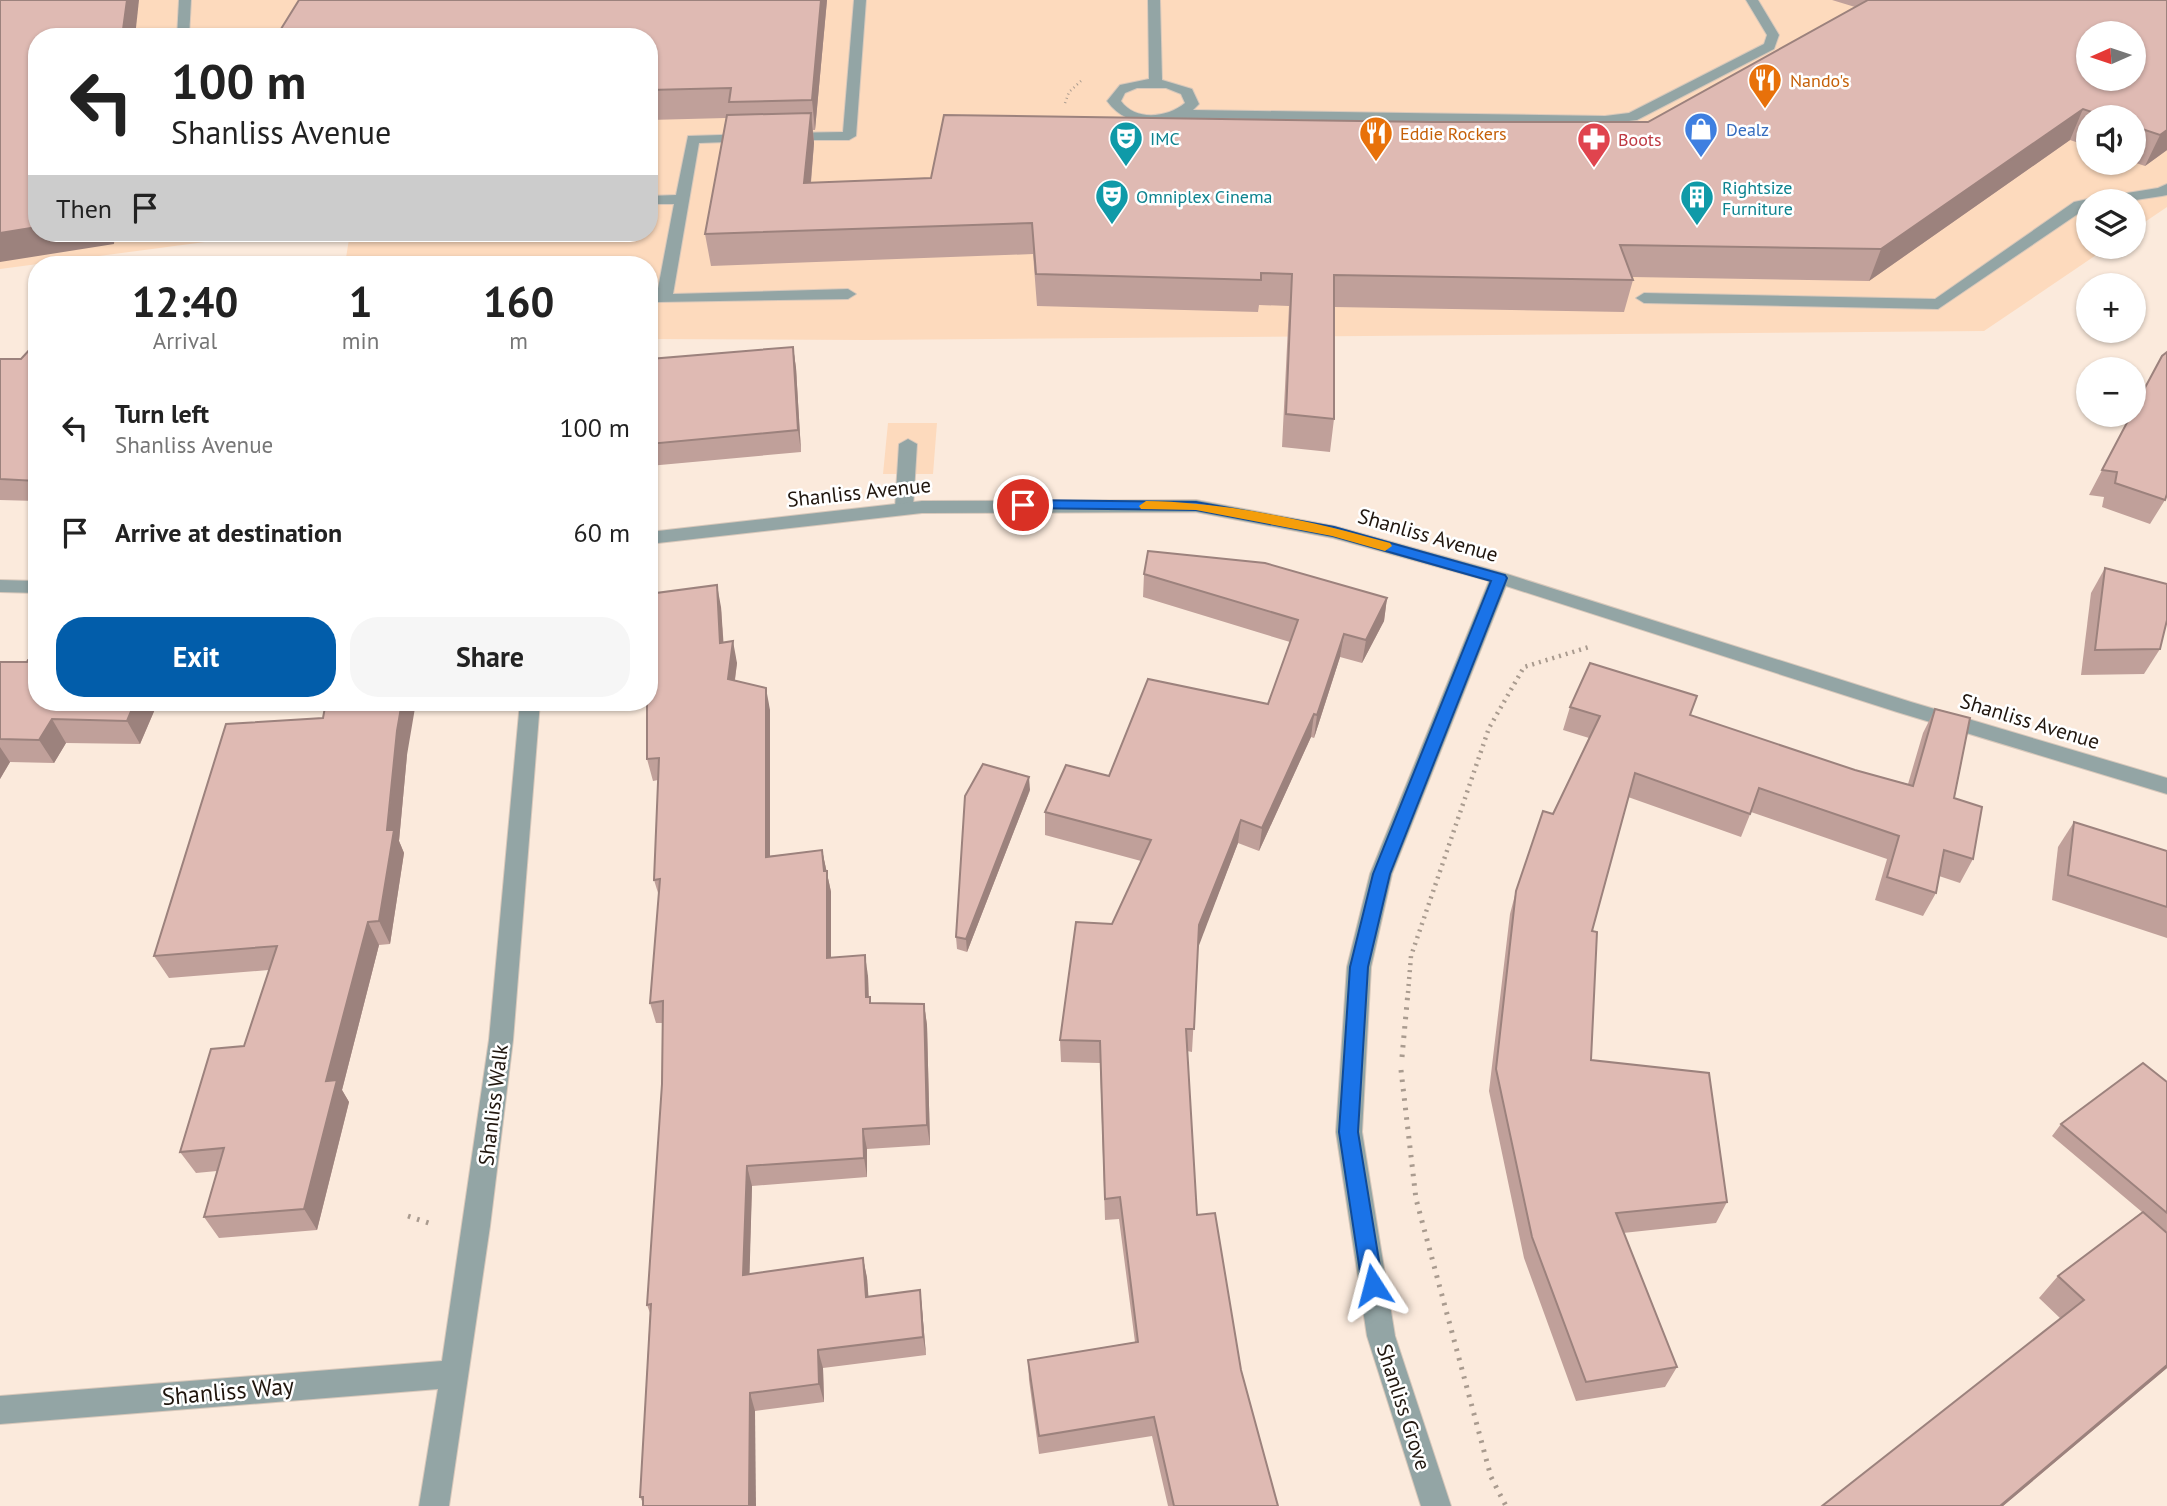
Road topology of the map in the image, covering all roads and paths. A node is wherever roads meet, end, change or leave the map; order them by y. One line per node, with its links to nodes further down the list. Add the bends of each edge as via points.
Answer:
1 (185, 0): 5 (street)
2 (860, 0): 12 (street, via 849,136 693,139)
3 (1154, 0): 7 (street)
4 (1752, 0): 9 (street, via 1773,35 1770,46 1632,117)
5 (183, 28)
6 (1084, 79): 8 (path, via 1069,92)
7 (1156, 83): 9 (street, via 1179,87 1192,98 1192,104); 9 (street, via 1121,89 1115,94 1116,106 1144,118)
8 (1065, 103)
9 (1179, 114)
10 (2167, 188): 11 (street)
11 (2146, 194)
12 (682, 199): 13 (street); 15 (street, via 664,299)
13 (658, 200)
14 (2076, 207): 16 (street, via 1938,304)
15 (848, 294)
16 (1644, 298)
17 (908, 444): 18 (street)
18 (904, 509): 19 (street, Shanliss Avenue); 20 (street, Shanliss Avenue, via 1196,506 1334,532)
19 (658, 537)
20 (1500, 578): 25 (street, Shanliss Avenue); 29 (street, Shanliss Grove, via 1381,874 1359,967 1349,1132 1381,1336)
21 (0, 586): 22 (street)
22 (28, 587)
23 (1594, 645): 30 (path, via 1524,667 1489,728 1411,956 1401,1069 1416,1199 1491,1476)
24 (529, 711): 26 (street, Shanliss Walk, via 501,1040)
25 (2167, 786)
26 (455, 1374): 27 (street, Shanliss Way); 28 (street, Shanliss Walk)
27 (0, 1410)
28 (434, 1506)
29 (1436, 1506)
30 (1506, 1506)

